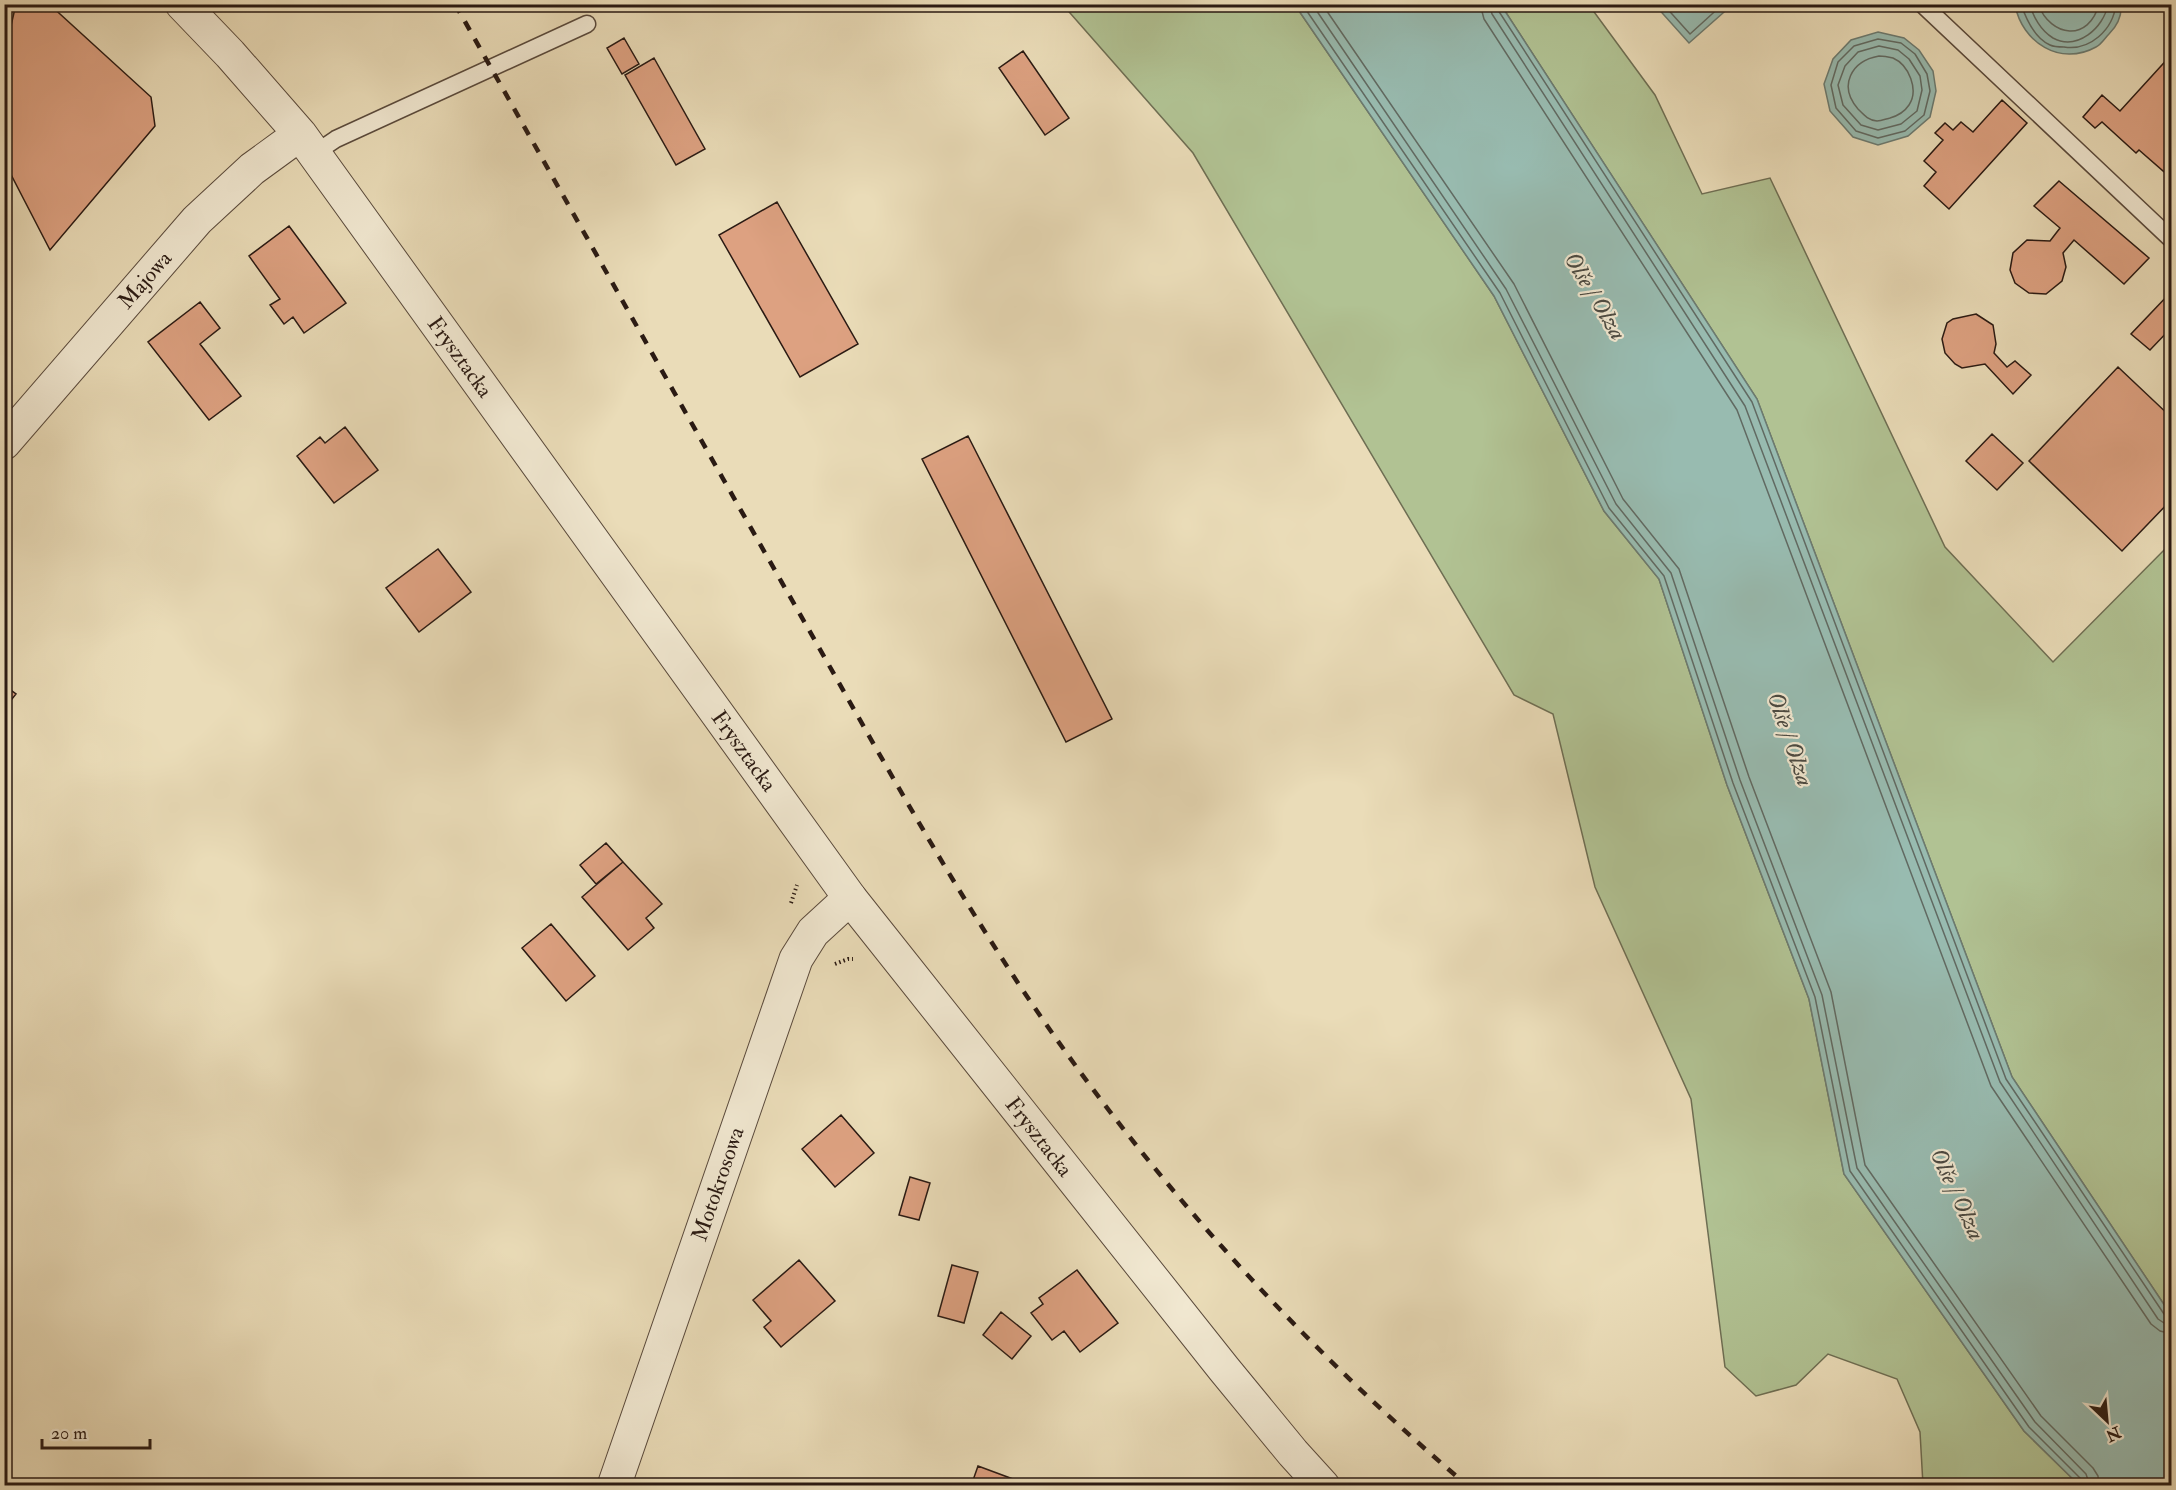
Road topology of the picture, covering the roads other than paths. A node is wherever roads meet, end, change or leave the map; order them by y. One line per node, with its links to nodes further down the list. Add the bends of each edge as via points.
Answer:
1 (182, 4): 4 (street, Frysztacka)
2 (1923, 4): 5 (lane)
3 (587, 24): 4 (lane, via 336,139)
4 (307, 144): 6 (street, Majowa, via 252,169 197,220); 7 (street, Frysztacka)
5 (2172, 240)
6 (4, 443)
7 (850, 898): 8 (street, Motokrosowa, via 813,932 796,959); 9 (street, Frysztacka, via 1224,1370)
8 (614, 1485)
9 (1323, 1485)

